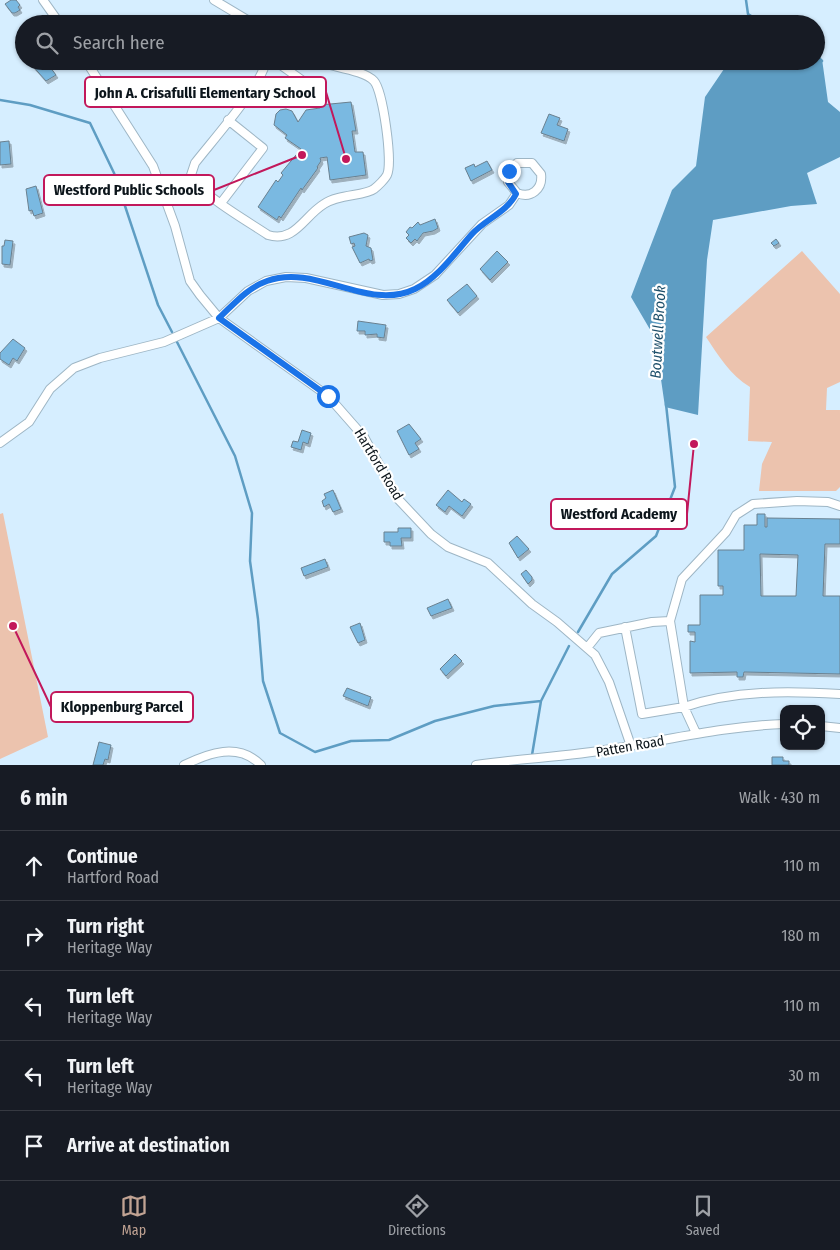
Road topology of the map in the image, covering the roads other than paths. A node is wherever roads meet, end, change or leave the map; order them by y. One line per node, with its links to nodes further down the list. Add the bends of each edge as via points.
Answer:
1 (43, 0): 3 (street)
2 (214, 0): 4 (street)
3 (54, 15)
4 (239, 15)
5 (92, 70): 13 (street, Hartford Road, via 153,166 175,226 190,281)
6 (264, 70): 9 (street)
7 (289, 70): 9 (street, via 306,82 292,100)
8 (347, 70): 12 (street, via 374,81 381,100 390,162 387,175 373,190 324,204 302,226 276,238)
9 (259, 78): 10 (street)
10 (228, 120): 12 (street, via 195,163 191,175 194,183); 12 (street, via 263,148)
11 (516, 194): 11 (street, via 508,182 509,171 520,162 532,163 540,170 541,185 530,194); 13 (street, via 510,205 482,224 435,275 414,289 392,295 375,294 306,278 275,278 248,291)
12 (221, 203)
13 (219, 318): 14 (street, via 164,342 74,368 50,389 29,422); 18 (street, Hartford Road, via 328,396 361,433 398,499 431,534 448,547 492,566 532,604)
14 (0, 443)
15 (840, 506): 16 (street, via 828,502 797,501 753,504 736,515 726,532 682,579)
16 (670, 622): 17 (street); 20 (street)
17 (625, 627): 18 (street, via 599,633); 20 (street, via 642,714)
18 (587, 648): 25 (street, Hartford Road, via 602,666)
19 (840, 694): 20 (street, via 780,691 738,695)
20 (684, 707): 24 (street)
21 (780, 724): 24 (street, Patten Road)
22 (825, 726): 23 (street)
23 (840, 728)
24 (696, 733): 25 (street, Patten Road)
25 (631, 746): 28 (street, Patten Road)
26 (184, 765): 27 (street, via 213,752 228,751 247,755)
27 (261, 765)
28 (476, 765)

